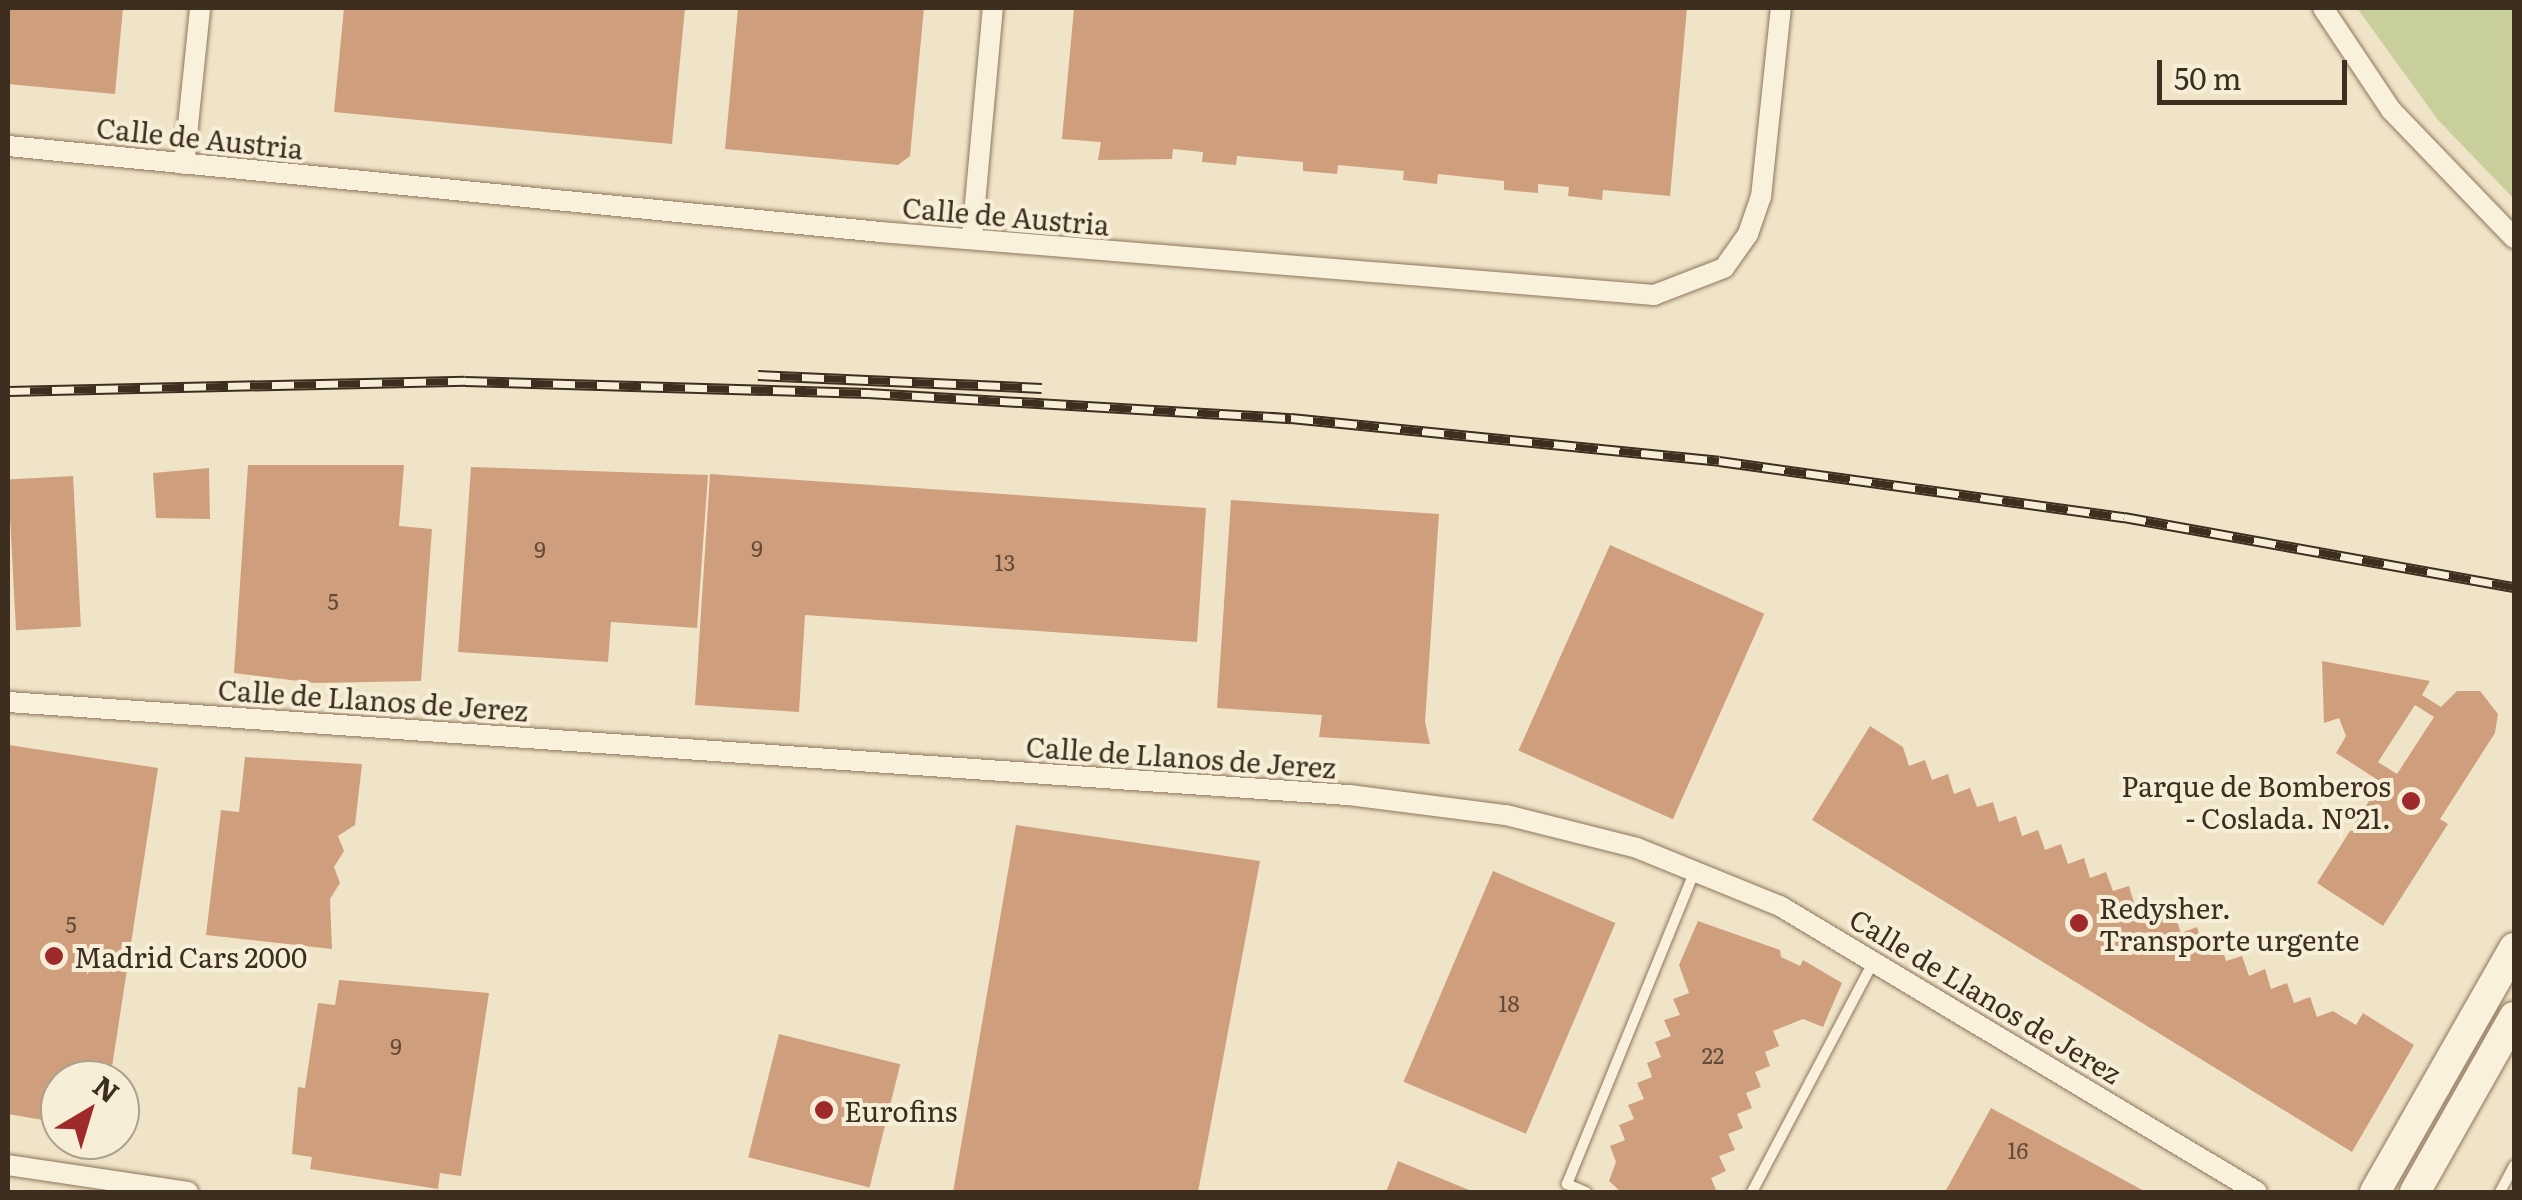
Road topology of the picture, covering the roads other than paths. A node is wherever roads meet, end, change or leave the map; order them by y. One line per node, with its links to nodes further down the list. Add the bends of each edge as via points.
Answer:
1 (200, 8): 6 (street)
2 (993, 8): 7 (street)
3 (1781, 8): 7 (street, Calle de Austria, via 1762,197 1724,268 1693,285 1654,295)
4 (2323, 8): 8 (street, via 2390,110)
5 (8, 146): 6 (street, Calle de Austria)
6 (184, 164): 7 (street, Calle de Austria)
7 (972, 237)
8 (2514, 238)
9 (8, 702): 10 (street, Calle de Llanos de Jerez, via 1438,804 1557,826)
10 (1695, 870): 12 (street, Calle de Llanos de Jerez); 17 (lane, via 1567,1184)
11 (2514, 948): 20 (street)
12 (1876, 959): 18 (lane); 19 (street, Calle de Llanos de Jerez)
13 (2514, 1017): 21 (street)
14 (8, 1165): 16 (street)
15 (2514, 1166): 22 (lane)
16 (188, 1192)
17 (1586, 1192)
18 (1752, 1192)
19 (2257, 1192)
20 (2375, 1192)
21 (2415, 1192)
22 (2500, 1192)

